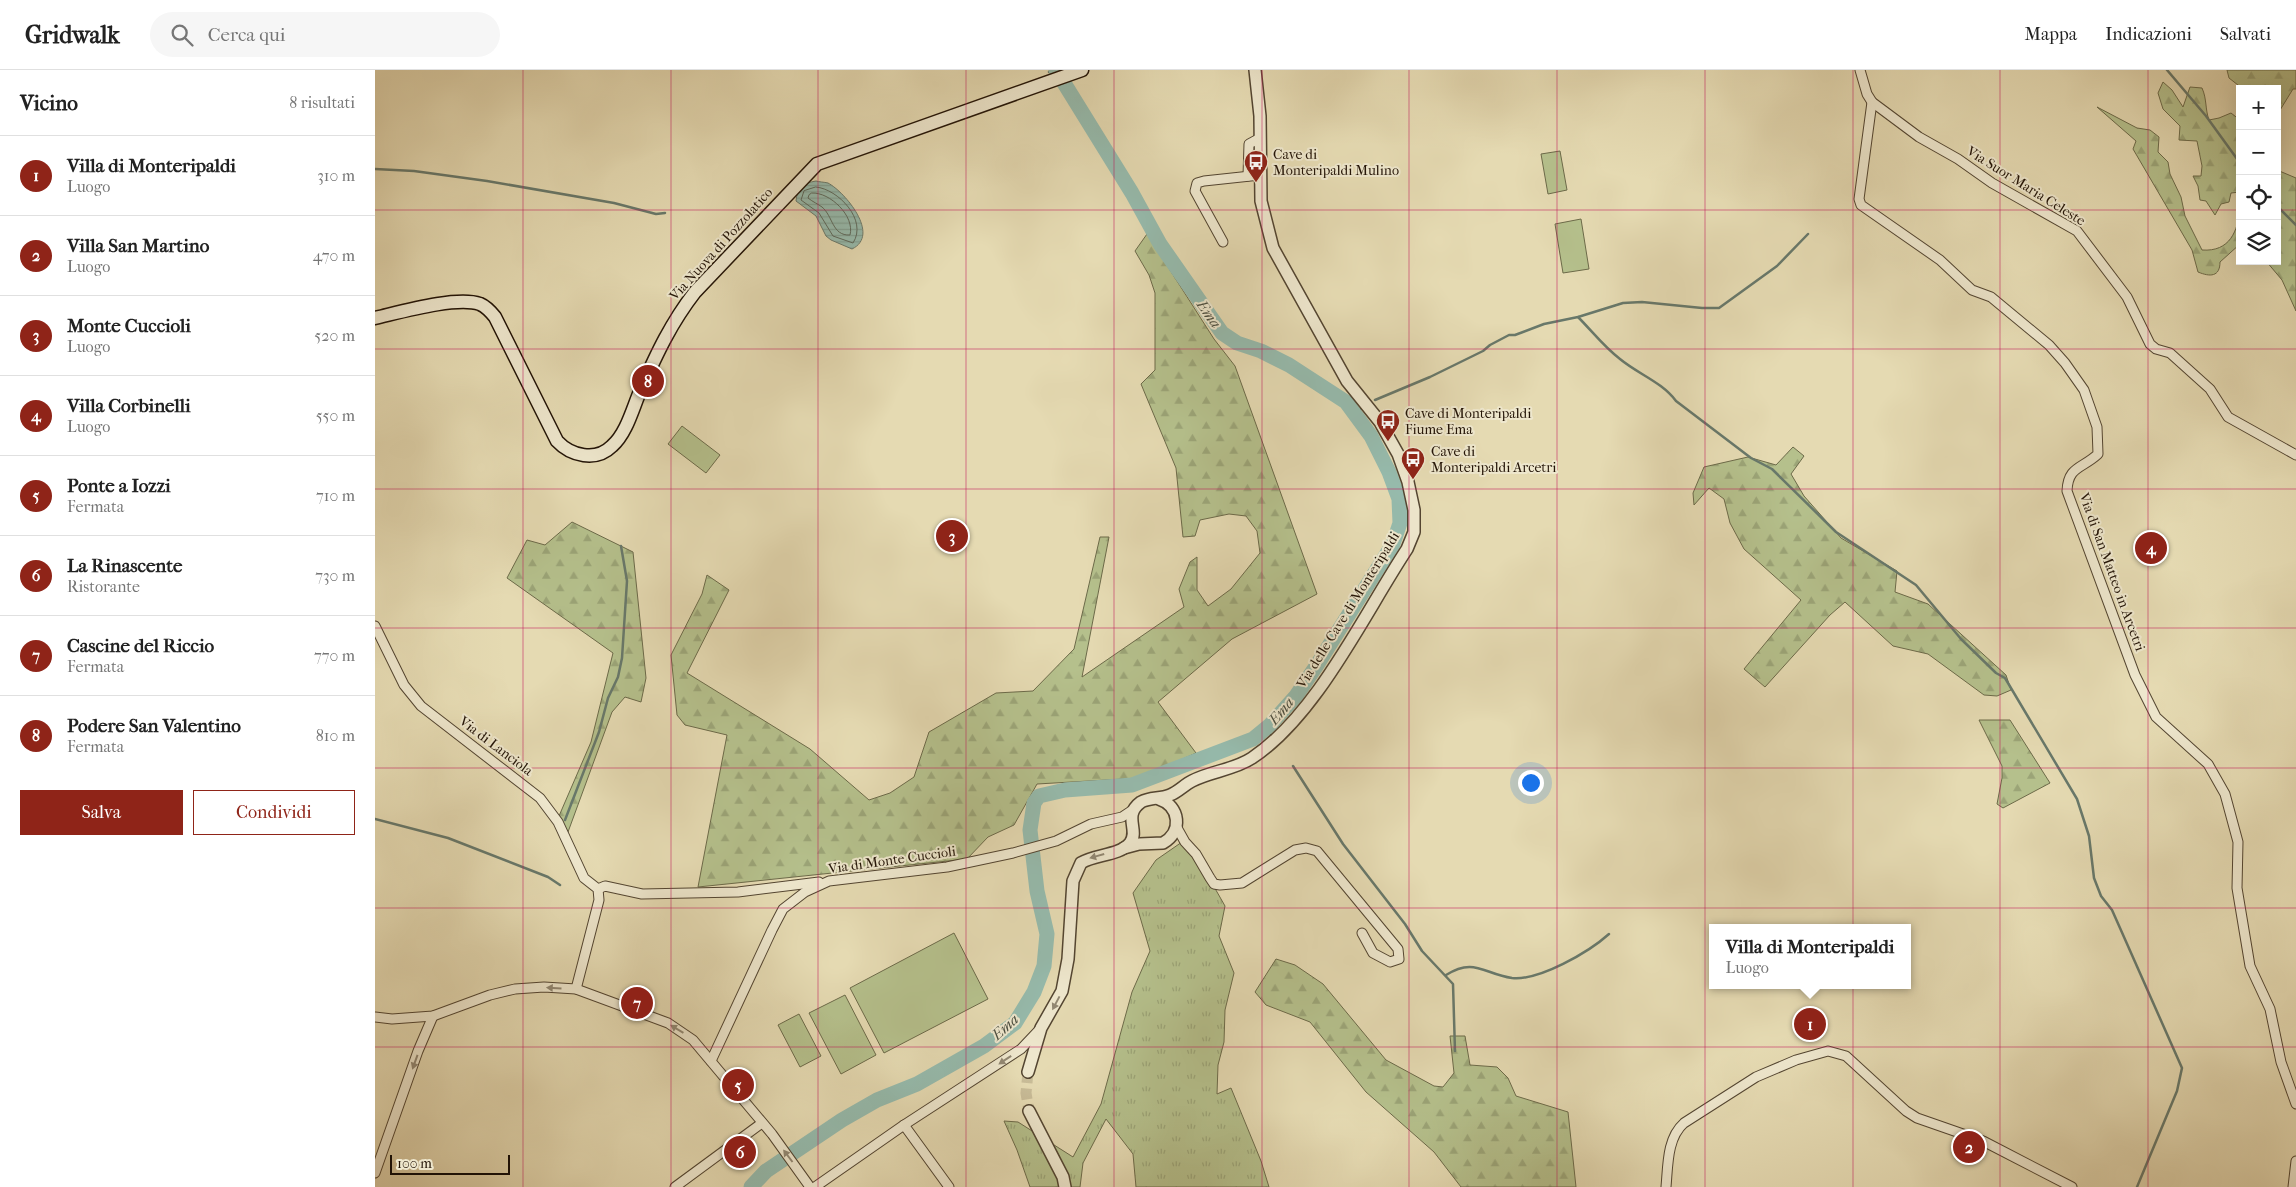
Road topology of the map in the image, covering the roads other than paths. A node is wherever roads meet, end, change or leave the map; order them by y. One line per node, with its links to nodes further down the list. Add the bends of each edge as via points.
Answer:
1 (1255, 70): 5 (street, Via delle Cave di Monteripaldi, via 1260,138)
2 (1860, 70): 4 (street)
3 (1079, 71): 7 (main road, Via Nuova di Pozzolatico, via 813,166 680,312 665,336 622,433 611,447 600,453 579,455 563,448 557,441 495,317 484,306 458,302)
4 (1872, 102): 8 (street, Via Suor Maria Celeste, via 1919,137 1992,183 2077,231 2127,297 2150,344 2170,354 2210,389 2228,417); 30 (street, Via di San Matteo in Arcetri, via 1859,199 1861,205 1940,260 1972,290 1991,297 2030,328 2065,363 2084,390 2097,426 2098,454 2073,471 2067,479 2067,491 2135,675 2156,718 2208,764 2225,794 2238,842 2237,888 2250,966 2270,1009 2281,1062)
5 (1254, 175): 6 (street, via 1197,183 1195,191); 10 (street, Via delle Cave di Monteripaldi, via 1273,248 1347,381 1380,422 1398,454 1412,497 1414,532 1367,615 1323,683 1297,716 1268,747 1250,760 1191,781)
6 (1223, 242)
7 (375, 318)
8 (2296, 455)
9 (375, 626): 22 (street, Via di Lanciola, via 404,685 415,699 540,798 558,822 584,878)
10 (1179, 790): 11 (street, Via delle Cave di Monteripaldi); 12 (street)
11 (1159, 799): 12 (street); 13 (street, Via delle Cave di Monteripaldi, via 1143,801)
12 (1171, 806): 15 (street)
13 (1134, 809): 14 (street, Via di Monte Cuccioli); 16 (street)
14 (1113, 819): 16 (street, via 1128,824); 21 (street, Via di Monte Cuccioli, via 1013,853 947,867)
15 (1177, 826): 17 (street); 18 (street)
16 (1133, 831): 19 (street); 20 (street, via 1129,844)
17 (1170, 838): 18 (street); 19 (street, via 1159,844)
18 (1185, 842): 23 (street, via 1197,854 1214,884 1220,885 1242,883 1295,850 1317,851 1397,949 1399,958 1390,962 1373,952)
19 (1149, 844): 20 (street)
20 (1118, 850): 27 (street, one-way to 27, via 1087,859 1077,868 1073,880 1069,959 1062,991)
21 (829, 881): 22 (street, via 738,892 642,894 605,886); 28 (street, Via di Monte Cuccioli, via 805,892 783,909)
22 (598, 889): 24 (street, via 599,900)
23 (1362, 933)
24 (576, 989): 25 (street, one-way to 25, via 515,989); 28 (street, one-way to 24, via 693,1040 668,1023)
25 (433, 1016): 26 (street); 35 (street, one-way to 35)
26 (375, 1017)
27 (1041, 1028): 29 (street); 33 (street, one-way to 33, via 1021,1049)
28 (711, 1061): 32 (street)
29 (1028, 1072)
30 (2296, 1104)
31 (1029, 1111): 40 (street)
32 (762, 1123): 36 (street, one-way to 32); 37 (street)
33 (904, 1125): 38 (street); 39 (street)
34 (2296, 1161): 43 (street)
35 (375, 1173)
36 (807, 1182)
37 (675, 1187)
38 (815, 1187)
39 (949, 1187)
40 (1065, 1187)
41 (1666, 1187): 42 (street, via 1671,1142 1678,1128 1756,1077 1795,1060 1827,1051 1846,1056 1917,1118 1983,1141)
42 (2072, 1187)
43 (2293, 1187)

